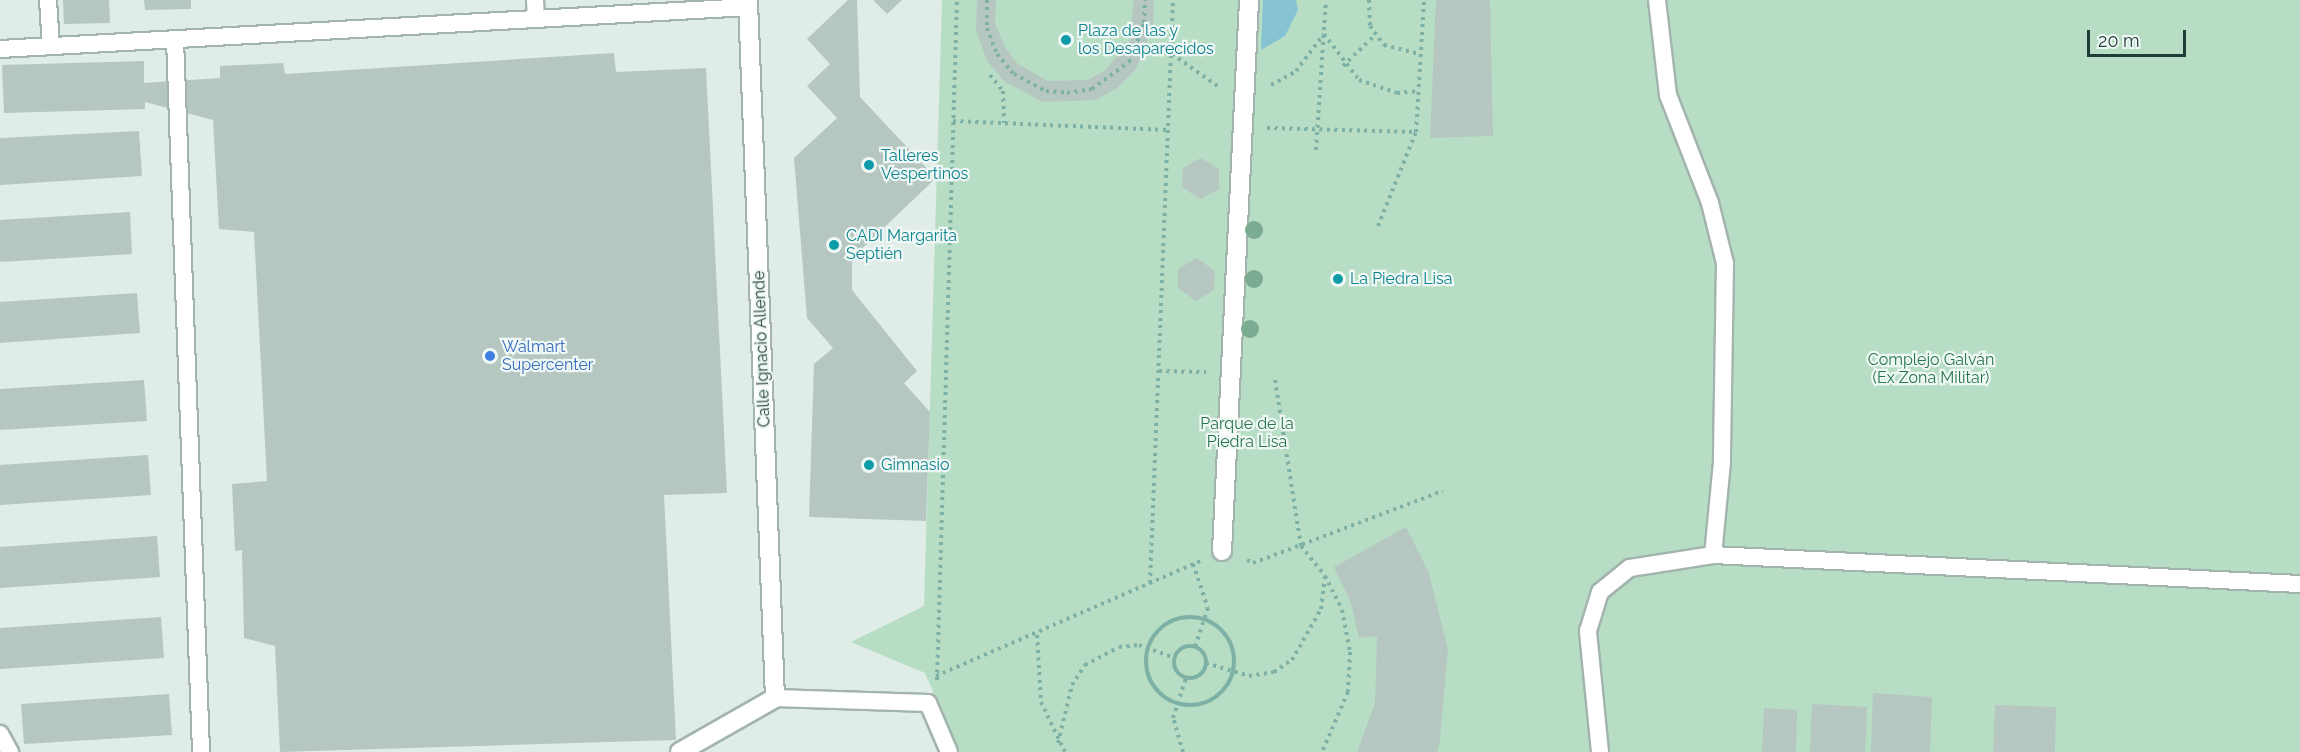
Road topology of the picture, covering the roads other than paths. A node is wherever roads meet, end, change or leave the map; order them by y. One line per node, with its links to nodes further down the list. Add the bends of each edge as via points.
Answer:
1 (48, 0): 8 (lane)
2 (535, 0): 6 (lane)
3 (1250, 0): 10 (street)
4 (1657, 0): 11 (lane, via 1668,95 1710,203 1725,263 1722,462)
5 (748, 4): 6 (lane); 13 (street, Calle Ignacio Allende)
6 (536, 19): 7 (lane)
7 (175, 39): 8 (lane); 16 (lane)
8 (51, 46): 9 (lane)
9 (0, 49)
10 (1222, 551)
11 (1713, 555): 12 (lane); 19 (lane, via 1630,568 1600,592 1588,631)
12 (2300, 584)
13 (775, 698): 17 (street); 18 (lane, via 928,703)
14 (0, 734): 15 (lane)
15 (10, 752)
16 (201, 752)
17 (680, 752)
18 (950, 752)
19 (1600, 752)

